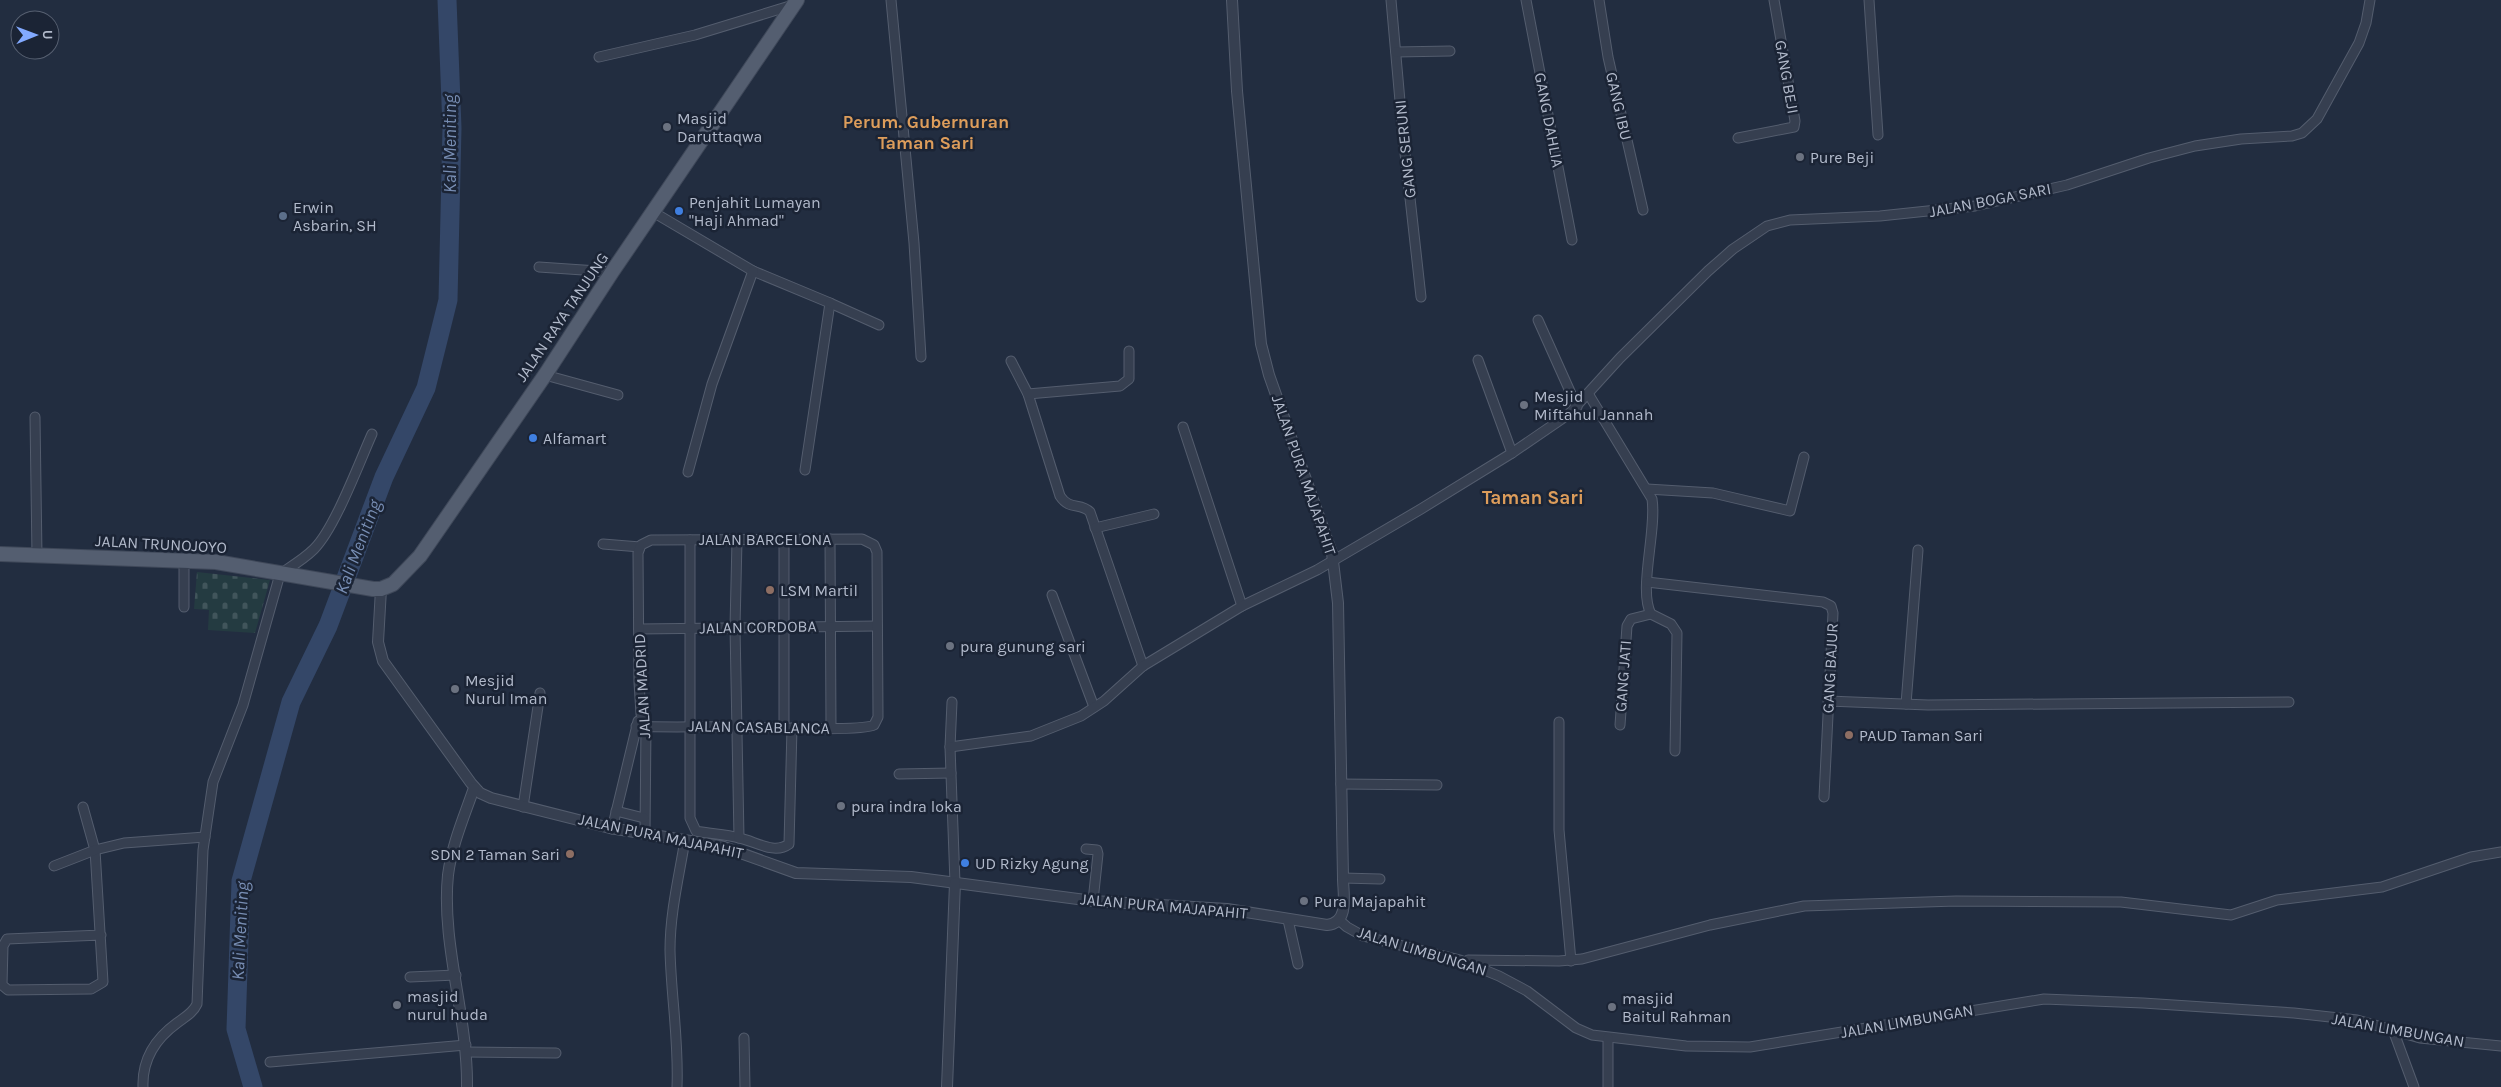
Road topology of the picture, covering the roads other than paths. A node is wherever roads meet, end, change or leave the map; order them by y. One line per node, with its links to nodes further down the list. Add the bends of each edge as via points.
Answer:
1 (891, 0): 26 (street, via 914,243)
2 (1232, 0): 54 (street, JALAN PURA MAJAPAHIT, via 1236,83 1261,344)
3 (1391, 0): 11 (street, GANG SERUNI)
4 (1526, 0): 17 (street, GANG DAHLIA)
5 (1600, 0): 15 (street, GANG IBU, via 1608,57)
6 (1774, 0): 14 (street, GANG BEJI, via 1794,127)
7 (1869, 0): 13 (street)
8 (2370, 0): 32 (street, JALAN BOGA SARI, via 2359,43 2317,119 2302,133 2194,146 2067,185 1975,206 1912,214 1774,223 1746,239 1708,271 1620,358)
9 (795, 2): 12 (street, via 695,35); 16 (main road, JALAN RAYA TANJUNG)
10 (1450, 51): 11 (street)
11 (1396, 52): 21 (street, GANG SERUNI)
12 (599, 57)
13 (1878, 135)
14 (1738, 138)
15 (1643, 210)
16 (653, 212): 19 (street); 20 (main road, JALAN RAYA TANJUNG)
17 (1572, 240)
18 (539, 267): 20 (street)
19 (753, 271): 22 (street); 40 (street, via 712,384)
20 (612, 272): 29 (main road, JALAN RAYA TANJUNG)
21 (1421, 297)
22 (830, 303): 24 (street); 39 (street)
23 (1538, 320): 33 (street)
24 (880, 326)
25 (1129, 351): 30 (street, via 1129,379 1120,386)
26 (921, 357)
27 (1478, 360): 37 (street)
28 (1011, 361): 30 (street)
29 (545, 376): 31 (street); 57 (main road, JALAN RAYA TANJUNG, via 420,556 399,580)
30 (1028, 394): 43 (street, via 1060,496 1072,507 1080,506 1087,510)
31 (618, 395)
32 (1589, 395): 33 (street, JALAN BOGA SARI); 41 (street)
33 (1578, 407): 37 (street, JALAN BOGA SARI)
34 (35, 417): 52 (street)
35 (1183, 427): 59 (street)
36 (372, 434): 55 (street, via 330,526 316,548)
37 (1512, 453): 54 (street, JALAN BOGA SARI)
38 (1804, 458): 41 (street, via 1790,511 1713,493)
39 (805, 470)
40 (688, 472)
41 (1647, 489): 56 (street, via 1654,515)
42 (1154, 514): 43 (street)
43 (1095, 528): 68 (street)
44 (830, 539): 47 (street, JALAN BARCELONA); 62 (street); 63 (street, JALAN BARCELONA, via 867,540 874,545 877,552)
45 (690, 540): 46 (street, JALAN BARCELONA); 49 (street, JALAN BARCELONA); 65 (street)
46 (737, 540): 47 (street, JALAN BARCELONA); 64 (street)
47 (784, 540): 67 (street)
48 (603, 544): 49 (street, JALAN BARCELONA)
49 (643, 544): 66 (street, JALAN MADRID)
50 (1918, 550): 73 (street)
51 (0, 554): 52 (main road, JALAN TRUNOJOYO)
52 (37, 556): 53 (main road, JALAN TRUNOJOYO)
53 (184, 560): 55 (main road, JALAN TRUNOJOYO, via 216,562); 60 (street)
54 (1334, 560): 59 (street, JALAN BOGA SARI); 88 (street, JALAN PURA MAJAPAHIT, via 1338,603)
55 (280, 574): 57 (main road, JALAN TRUNOJOYO); 98 (street, via 243,705 213,782)
56 (1647, 582): 61 (street); 70 (street, GANG BAJUR, via 1826,603 1833,613)
57 (381, 589): 90 (street, JALAN PURA MAJAPAHIT, via 378,642 383,661)
58 (1052, 595): 74 (street)
59 (1242, 606): 68 (street, JALAN BOGA SARI)
60 (184, 608)
61 (1651, 614): 77 (street, GANG JATI, via 1633,618 1627,626); 85 (street, via 1671,624 1677,633)
62 (830, 626): 63 (street, JALAN CORDOBA); 67 (street, JALAN CORDOBA); 82 (street)
63 (877, 626): 82 (street, JALAN CASABLANCA, via 878,719 869,727)
64 (735, 627): 65 (street, JALAN CORDOBA); 67 (street, JALAN CORDOBA); 80 (street)
65 (690, 628): 66 (street, JALAN CORDOBA); 83 (street)
66 (639, 629): 75 (street, JALAN MADRID)
67 (784, 632): 81 (street)
68 (1143, 666): 74 (street, JALAN BOGA SARI)
69 (540, 693): 93 (street)
70 (1828, 701): 73 (street); 91 (street, GANG BAJUR)
71 (952, 702): 84 (street)
72 (2289, 702): 73 (street)
73 (1906, 704)
74 (1094, 707): 84 (street, JALAN BOGA SARI, via 1057,727 1031,736)
75 (641, 714): 78 (street); 79 (street, JALAN MADRID)
76 (1559, 722): 113 (street, via 1559,830)
77 (1620, 725)
78 (636, 726): 79 (street, JALAN CASABLANCA); 94 (street)
79 (646, 726): 83 (street, JALAN CASABLANCA); 95 (street, JALAN MADRID)
80 (737, 727): 81 (street, JALAN CASABLANCA); 83 (street, JALAN CASABLANCA); 99 (street)
81 (788, 728): 82 (street, JALAN CASABLANCA); 99 (street, via 790,839 787,846 774,848)
82 (831, 728)
83 (690, 731): 99 (street, via 692,825 699,832)
84 (950, 747): 86 (street)
85 (1675, 751)
86 (951, 773): 87 (street); 107 (street)
87 (899, 774)
88 (1341, 784): 89 (street); 105 (street, JALAN PURA MAJAPAHIT)
89 (1437, 785)
90 (474, 788): 93 (street, JALAN PURA MAJAPAHIT, via 492,798); 115 (street, via 457,834 448,876 448,914)
91 (1824, 797)
92 (83, 807): 102 (street)
93 (523, 807): 96 (street, JALAN PURA MAJAPAHIT)
94 (616, 811): 95 (street); 96 (street)
95 (644, 818): 97 (street, JALAN MADRID)
96 (612, 829): 97 (street, JALAN PURA MAJAPAHIT)
97 (645, 834): 100 (street, JALAN PURA MAJAPAHIT)
98 (205, 837): 102 (street, via 124,843); 124 (street, via 197,1004 192,1012 160,1037 145,1064)
99 (739, 838)
100 (685, 840): 107 (street, JALAN PURA MAJAPAHIT, via 738,851 796,873 912,877); 126 (street, via 672,915 670,948 678,1051)
101 (1086, 849): 108 (street, via 1097,850 1098,854)
102 (95, 850): 104 (street); 111 (street)
103 (2501, 852): 113 (street, via 2471,857 2382,887 2277,900 2231,915 2121,902 1956,901 1804,906 1719,923)
104 (54, 866)
105 (1343, 878): 106 (street); 110 (street, JALAN PURA MAJAPAHIT, via 1343,909)
106 (1380, 879)
107 (955, 883): 108 (street, JALAN PURA MAJAPAHIT); 128 (street)
108 (1093, 901): 109 (street, JALAN PURA MAJAPAHIT, via 1211,907)
109 (1288, 920): 110 (street, JALAN PURA MAJAPAHIT, via 1327,925); 114 (street)
110 (1339, 920): 112 (street, JALAN LIMBUNGAN, via 1346,928 1363,936)
111 (101, 935): 111 (street, via 104,979 97,987 8,990 2,984 2,946 7,939)
112 (1460, 960): 113 (street); 119 (street, JALAN LIMBUNGAN, via 1527,991 1584,1032)
113 (1570, 961)
114 (1298, 964)
115 (456, 975): 116 (street); 121 (street)
116 (410, 977)
117 (2393, 1030): 119 (street, JALAN LIMBUNGAN, via 2357,1020 2294,1014 2044,999 1750,1047 1708,1048); 120 (street, JALAN LIMBUNGAN, via 2449,1042); 130 (street)
118 (744, 1038): 127 (street)
119 (1608, 1038): 129 (street)
120 (2501, 1046)
121 (466, 1049): 122 (street); 123 (street); 125 (street)
122 (556, 1053)
123 (270, 1062)
124 (143, 1087)
125 (467, 1087)
126 (677, 1087)
127 (745, 1087)
128 (947, 1087)
129 (1608, 1087)
130 (2414, 1087)

